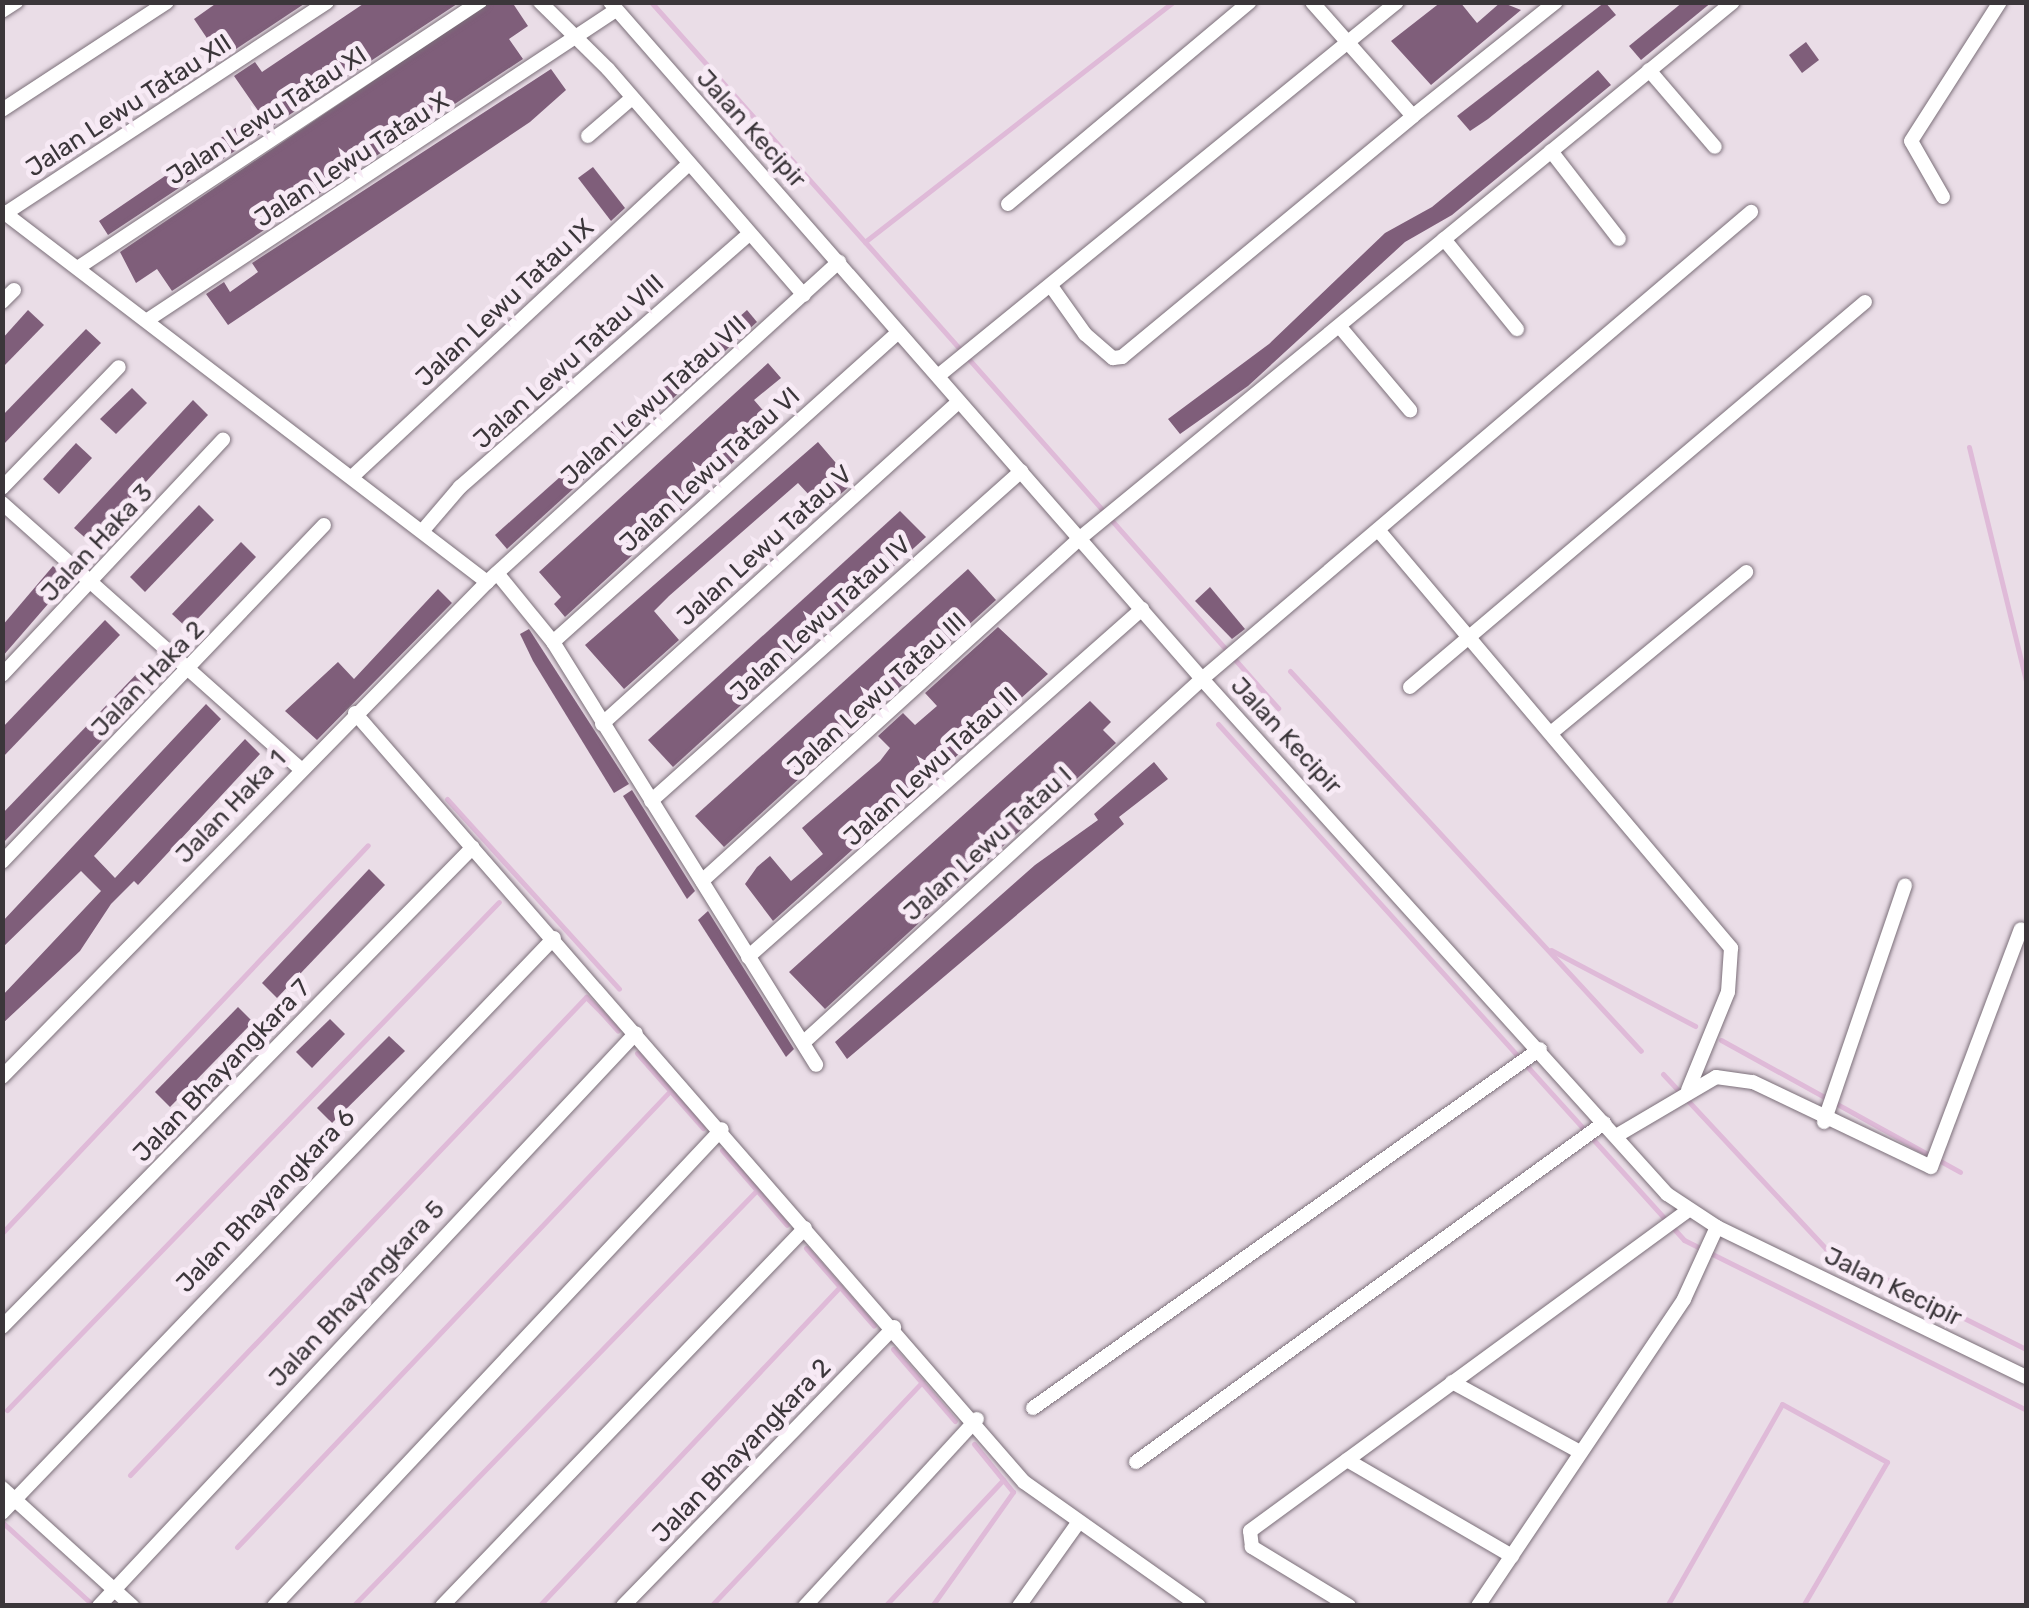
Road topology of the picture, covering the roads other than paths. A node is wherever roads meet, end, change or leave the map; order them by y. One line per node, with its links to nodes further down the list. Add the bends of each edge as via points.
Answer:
1 (16, 2): 13 (street)
2 (166, 2): 18 (street)
3 (327, 2): 26 (street, Jalan Lewu Tatau XII)
4 (480, 2): 32 (street, Jalan Lewu Tatau XI)
5 (540, 2): 14 (street)
6 (1250, 2): 25 (street)
7 (1312, 2): 15 (street)
8 (1397, 2): 15 (street)
9 (1556, 2): 19 (street)
10 (1733, 2): 16 (street, Jalan Lewu Tatau III)
11 (2000, 2): 24 (street, via 1911,141)
12 (613, 6): 14 (street, Jalan Lewu Tatau X); 31 (street, Jalan Kecipir)
13 (2, 11)
14 (578, 37): 17 (street); 38 (street, Jalan Lewu Tatau X)
15 (1346, 43): 19 (street); 33 (street)
16 (1649, 70): 21 (street); 22 (street, Jalan Lewu Tatau III)
17 (632, 98): 20 (street); 23 (street)
18 (2, 110)
19 (1414, 116): 33 (street, via 1122,357 1095,344)
20 (588, 136)
21 (1715, 147)
22 (1551, 151): 29 (street, Jalan Lewu Tatau III); 30 (street)
23 (686, 166): 28 (street); 48 (street, Jalan Lewu Tatau IX)
24 (1943, 197)
25 (1008, 204)
26 (4, 212): 32 (street)
27 (1751, 212): 53 (street, Jalan Lewu Tatau I)
28 (747, 236): 35 (street); 52 (street, Jalan Lewu Tatau VIII, via 460,487)
29 (1444, 239): 39 (street, Jalan Lewu Tatau III); 40 (street)
30 (1619, 239)
31 (839, 262): 35 (street, Jalan Lewu Tatau VII); 41 (street, Jalan Kecipir)
32 (79, 267): 38 (street)
33 (1051, 286): 43 (street)
34 (14, 290): 36 (street)
35 (804, 295): 56 (street, Jalan Lewu Tatau VII)
36 (2, 302)
37 (1865, 302): 59 (street)
38 (149, 319): 48 (street)
39 (1340, 327): 45 (street); 54 (street, Jalan Lewu Tatau III)
40 (1517, 329)
41 (898, 332): 43 (street, Jalan Kecipir); 60 (street, Jalan Lewu Tatau VI)
42 (120, 367): 49 (street)
43 (938, 376): 44 (street, Jalan Kecipir)
44 (959, 400): 47 (street, Jalan Kecipir); 66 (street, Jalan Lewu Tatau V)
45 (1410, 410)
46 (223, 440): 57 (street, Jalan Haka 3)
47 (1021, 471): 54 (street, Jalan Kecipir); 69 (street, Jalan Lewu Tatau IV)
48 (355, 474): 52 (street)
49 (2, 488)
50 (2, 503): 57 (street)
51 (324, 525): 61 (street, Jalan Haka 2)
52 (425, 528): 56 (street)
53 (1378, 530): 59 (street); 63 (street, Jalan Lewu Tatau I)
54 (1080, 539): 58 (street, Jalan Kecipir); 72 (street, Jalan Lewu Tatau III)
55 (1746, 572): 67 (street)
56 (492, 577): 60 (street); 65 (street, Jalan Haka 1)
57 (93, 581): 61 (street); 62 (street, Jalan Haka 3)
58 (1142, 609): 63 (street, Jalan Kecipir); 76 (street, Jalan Lewu Tatau II)
59 (1469, 635): 64 (street); 67 (street)
60 (553, 642): 66 (street)
61 (189, 670): 68 (street); 71 (street, Jalan Haka 2)
62 (2, 675)
63 (1202, 679): 78 (street, Jalan Lewu Tatau I); 79 (street, Jalan Kecipir)
64 (1410, 687)
65 (355, 714): 68 (street, Jalan Haka 1); 70 (street)
66 (602, 724): 69 (street)
67 (1551, 734): 82 (street, via 1731,948 1728,992)
68 (299, 768): 81 (street, Jalan Haka 1)
69 (651, 801): 72 (street)
70 (473, 847): 75 (street); 90 (street, Jalan Bhayangkara 7)
71 (2, 862)
72 (702, 881): 76 (street)
73 (1905, 886): 83 (street)
74 (2021, 929): 83 (street, via 1931,1168)
75 (554, 938): 77 (street); 99 (street, Jalan Bhayangkara 6)
76 (748, 957): 78 (street)
77 (636, 1033): 85 (street); 103 (street, Jalan Bhayangkara 5)
78 (804, 1042): 80 (street)
79 (1536, 1052): 84 (street, Jalan Kecipir); 94 (street)
80 (816, 1065)
81 (2, 1077)
82 (1688, 1090): 83 (street, via 1716,1077 1753,1082); 86 (street)
83 (1824, 1122)
84 (1599, 1128): 86 (street, Jalan Kecipir); 98 (street)
85 (722, 1129): 89 (street); 107 (street)
86 (1616, 1136): 87 (street, Jalan Kecipir)
87 (1681, 1214): 88 (street, Jalan Kecipir); 93 (street)
88 (1717, 1227): 92 (street, Jalan Kecipir); 96 (street, via 1704,1260)
89 (805, 1228): 91 (street); 108 (street)
90 (2, 1327)
91 (894, 1328): 95 (street); 109 (street, Jalan Bhayangkara 2)
92 (2026, 1377)
93 (1452, 1382): 96 (street); 97 (street)
94 (1033, 1408)
95 (977, 1420): 101 (street, via 1024,1482); 110 (street)
96 (1580, 1452): 102 (street)
97 (1348, 1460): 102 (street); 113 (street, via 1247,1537 1267,1558)
98 (1136, 1462)
99 (8, 1493): 100 (street, Jalan Bhayangkara 6); 103 (street)
100 (2, 1514)
101 (1078, 1523): 104 (street); 111 (street)
102 (1512, 1556): 114 (street)
103 (112, 1587): 105 (street, Jalan Bhayangkara 5); 106 (street)
104 (1182, 1601): 112 (street)
105 (99, 1606)
106 (132, 1606)
107 (274, 1606)
108 (442, 1606)
109 (623, 1606)
110 (804, 1606)
111 (1019, 1606)
112 (1199, 1606)
113 (1349, 1606)
114 (1478, 1606)

